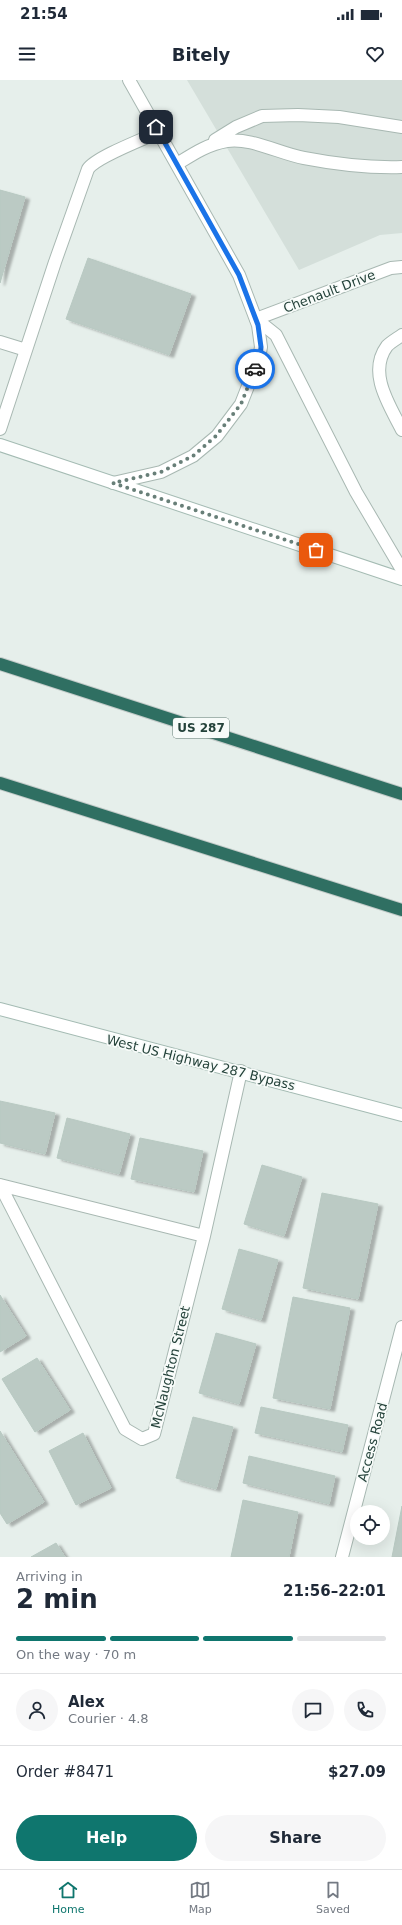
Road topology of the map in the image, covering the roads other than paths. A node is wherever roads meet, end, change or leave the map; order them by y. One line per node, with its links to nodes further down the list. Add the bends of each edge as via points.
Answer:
1 (129, 80): 3 (street)
2 (402, 127): 4 (street, via 339,117 262,116 236,127)
3 (159, 132): 5 (street); 11 (street, via 106,157 88,169)
4 (206, 146): 5 (street); 6 (street, via 228,140 254,143 303,158)
5 (177, 164): 8 (street, via 239,275)
6 (402, 167)
7 (402, 267): 8 (street, Chenault Drive, via 391,268)
8 (256, 318): 15 (street, via 261,347 260,358 241,404 216,436 193,456 161,472); 16 (street, via 276,335 356,492)
9 (402, 335): 13 (street, via 387,346 379,366 381,390)
10 (0, 342): 11 (street)
11 (26, 350): 12 (street)
12 (0, 429)
13 (402, 430)
14 (0, 445): 15 (street)
15 (113, 483): 17 (street)
16 (402, 570)
17 (402, 578)
18 (0, 664): 20 (highway, US 287)
19 (0, 783): 21 (highway)
20 (402, 794)
21 (402, 910)
22 (0, 1009): 23 (street, West US Highway 287 Bypass)
23 (241, 1071): 24 (street, West US Highway 287 Bypass); 26 (street, McNaughton Street)
24 (402, 1115)
25 (0, 1185): 26 (street); 26 (street, McNaughton Street, via 125,1429 142,1439 154,1434)
26 (204, 1236)
27 (402, 1327): 28 (street, Access Road)
28 (342, 1557)

